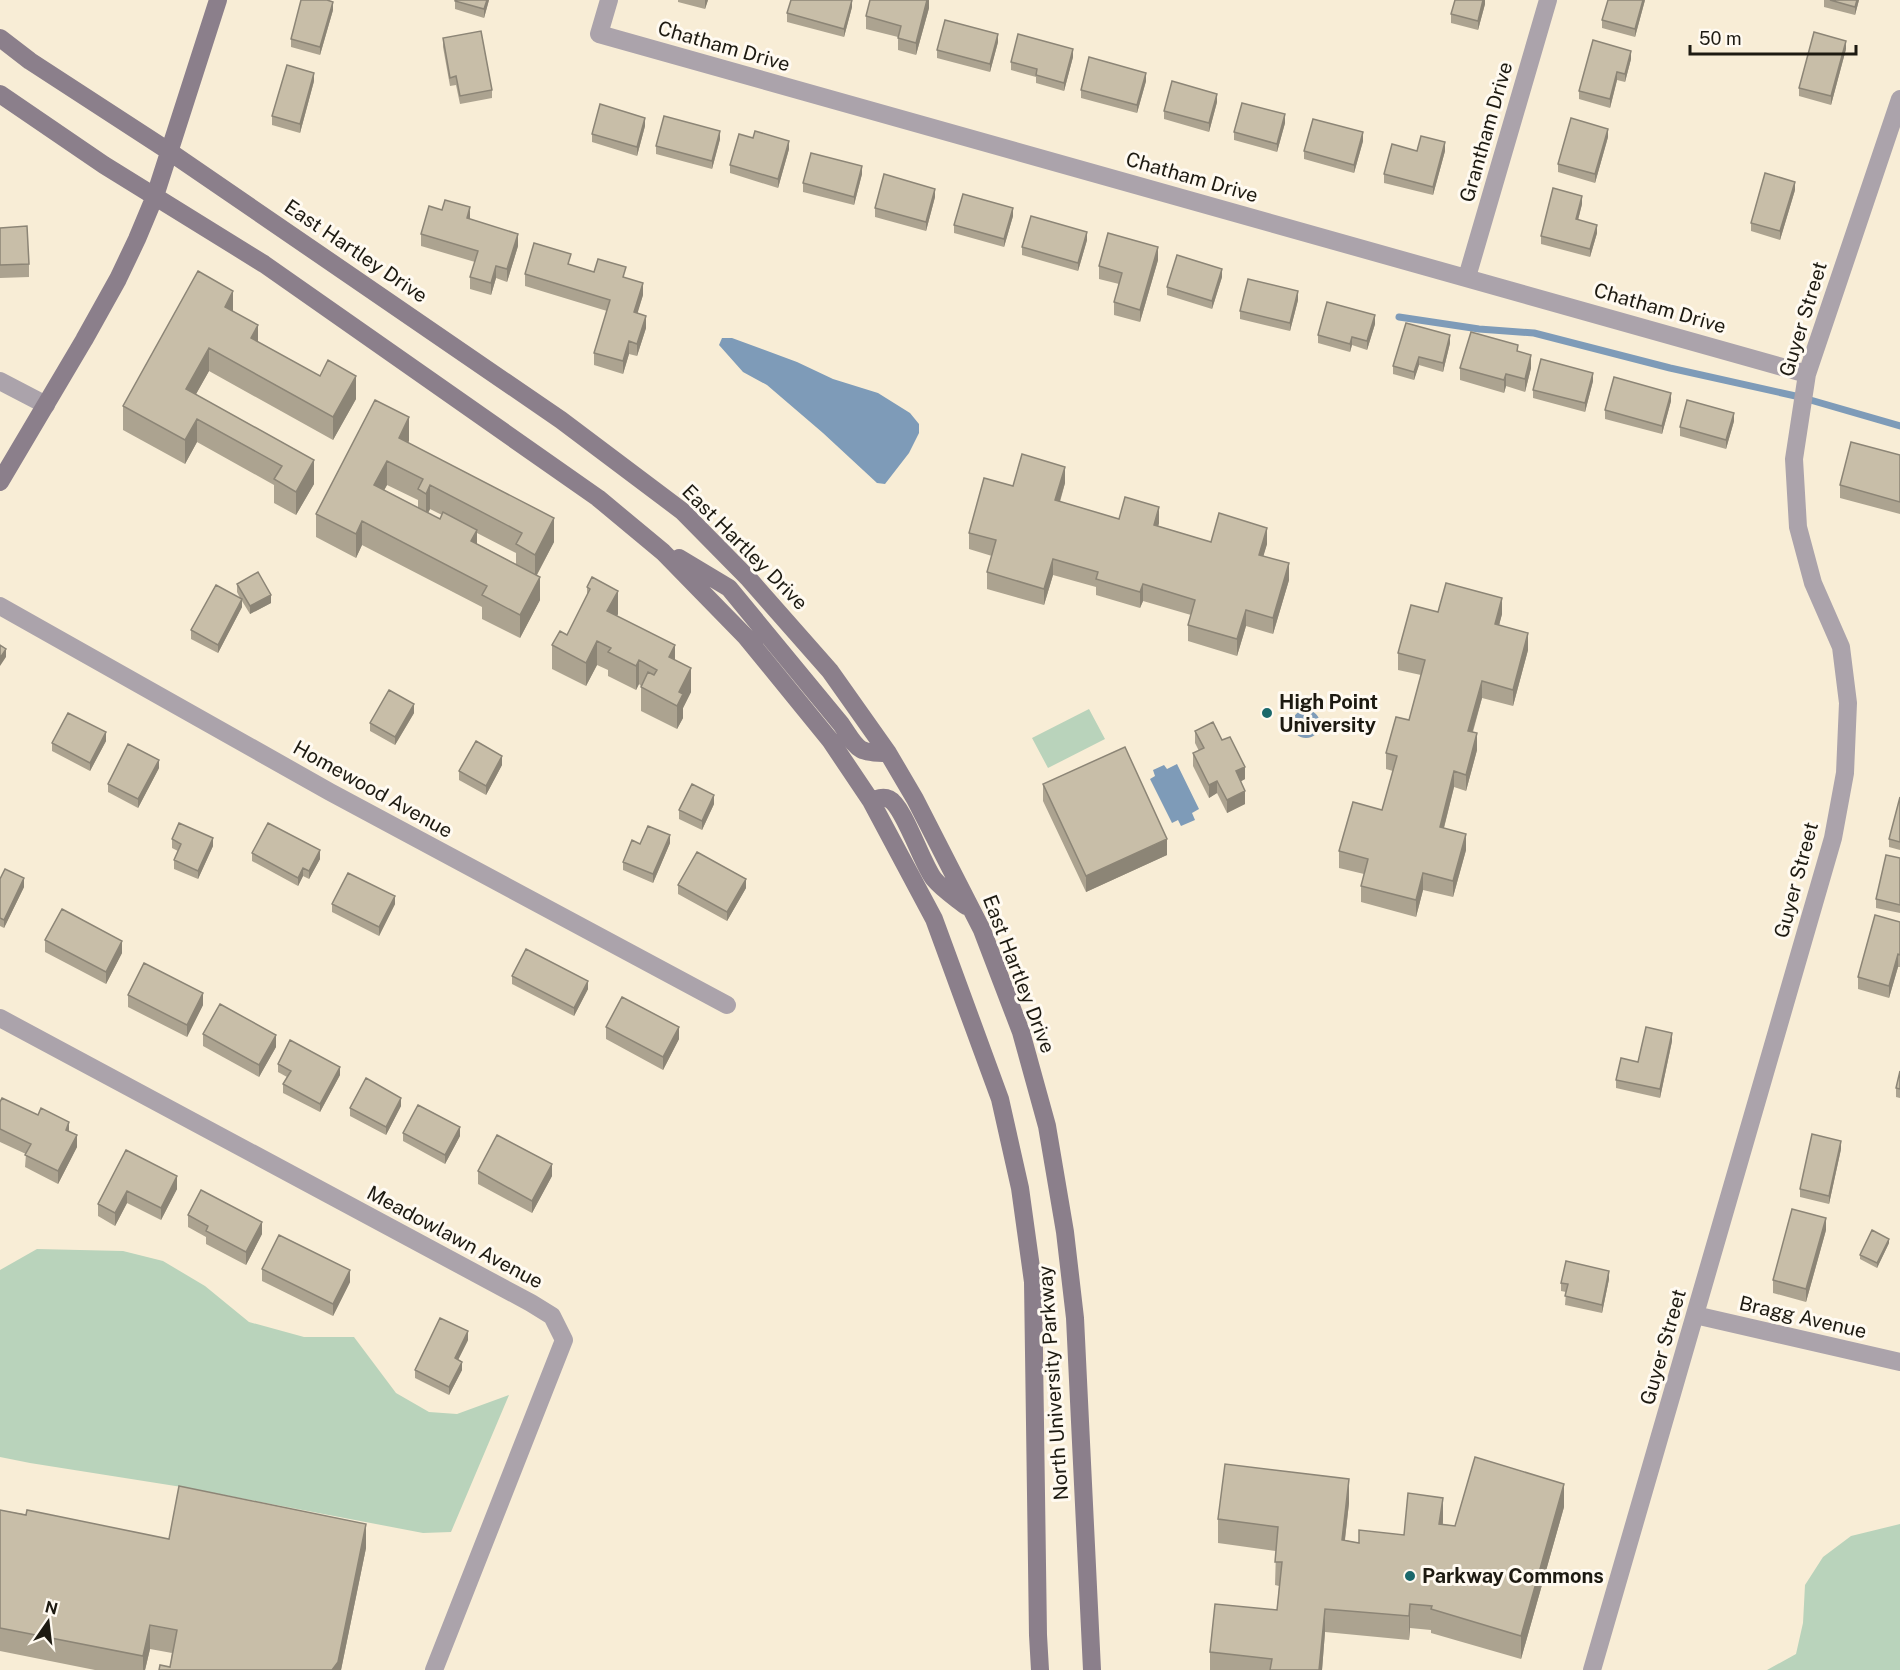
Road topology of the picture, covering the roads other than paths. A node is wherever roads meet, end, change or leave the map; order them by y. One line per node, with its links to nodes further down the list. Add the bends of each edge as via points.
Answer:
1 (218, 0): 7 (main road)
2 (609, 0): 9 (street, Chatham Drive, via 599,34)
3 (1548, 0): 9 (street, Grantham Drive)
4 (0, 38): 7 (main road, via 30,62)
5 (0, 94): 8 (main road)
6 (1900, 99): 10 (street, Guyer Street)
7 (170, 152): 8 (main road); 16 (main road, East Hartley Drive, via 561,420 682,511 749,579 830,671)
8 (155, 196): 12 (main road, via 118,279); 14 (main road, via 264,264 427,376 598,498)
9 (1467, 277): 10 (street, Chatham Drive)
10 (1807, 374): 22 (street, Guyer Street, via 1794,459 1798,526 1813,583 1842,647 1848,703 1845,772 1833,838)
11 (0, 381): 12 (street)
12 (46, 405): 13 (main road)
13 (0, 482)
14 (646, 538): 16 (main road, via 729,588 857,747 868,753); 17 (main road, via 746,637 830,740)
15 (0, 606): 19 (street, Homewood Avenue, via 330,792)
16 (888, 753): 18 (main road, East Hartley Drive)
17 (871, 801): 18 (main road, via 882,798 894,803 934,879); 25 (main road, North University Parkway, via 934,919 1000,1099 1020,1188 1033,1282)
18 (972, 911): 21 (main road, East Hartley Drive, via 1021,1032)
19 (727, 1005)
20 (0, 1018): 24 (street, Meadowlawn Avenue, via 552,1316 564,1340)
21 (1039, 1095): 26 (main road, North University Parkway, via 1065,1232 1075,1318)
22 (1695, 1316): 23 (street, Bragg Avenue); 27 (street, Guyer Street)
23 (1900, 1362)
24 (434, 1670)
25 (1040, 1670)
26 (1092, 1670)
27 (1592, 1670)

